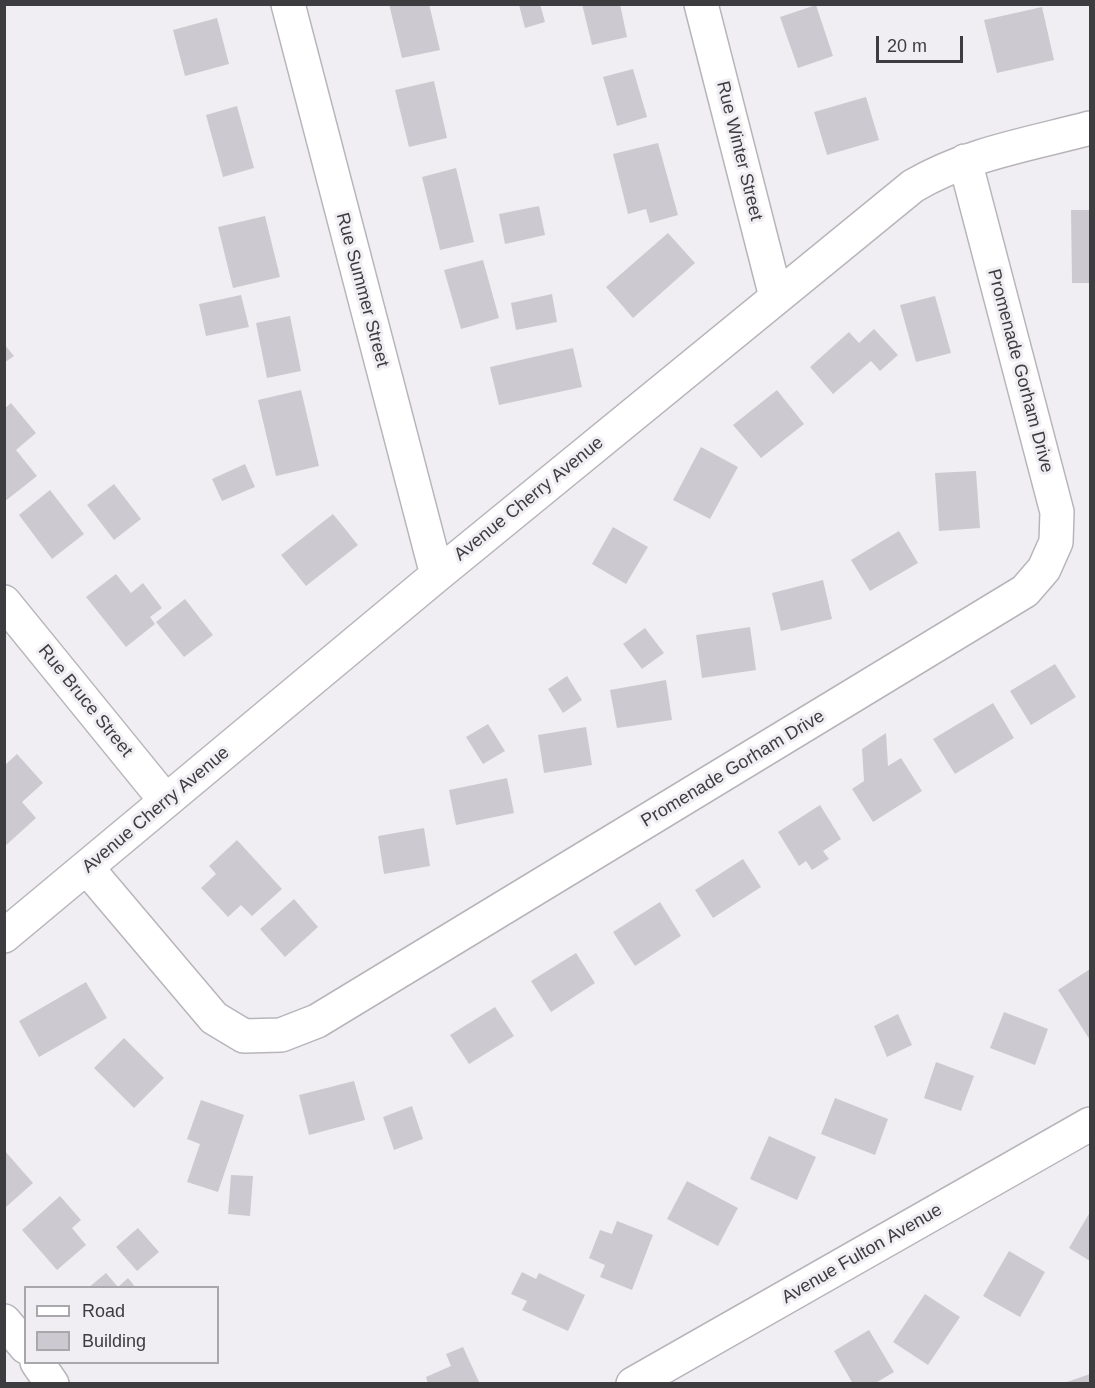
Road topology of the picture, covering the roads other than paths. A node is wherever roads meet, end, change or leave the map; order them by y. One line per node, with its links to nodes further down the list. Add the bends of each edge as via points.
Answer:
1 (288, 4): 6 (street, Rue Summer Street)
2 (701, 4): 5 (street, Rue Winter Street)
3 (1090, 128): 4 (street, Avenue Cherry Avenue)
4 (965, 161): 5 (street, Avenue Cherry Avenue, via 913,186); 9 (street, Promenade Gorham Drive, via 1057,512 1056,542 1044,569 1026,591 317,1022 281,1035 244,1036 214,1018)
5 (776, 297): 6 (street, Avenue Cherry Avenue)
6 (437, 575): 8 (street, Avenue Cherry Avenue)
7 (4, 602): 8 (street, Rue Bruce Street)
8 (166, 801): 9 (street, Avenue Cherry Avenue)
9 (87, 868): 10 (street, Avenue Cherry Avenue)
10 (4, 936)
11 (1090, 1124): 16 (street, Avenue Fulton Avenue)
12 (4, 1321): 13 (street)
13 (24, 1345)
14 (38, 1364): 15 (street)
15 (52, 1383)
16 (633, 1383)

